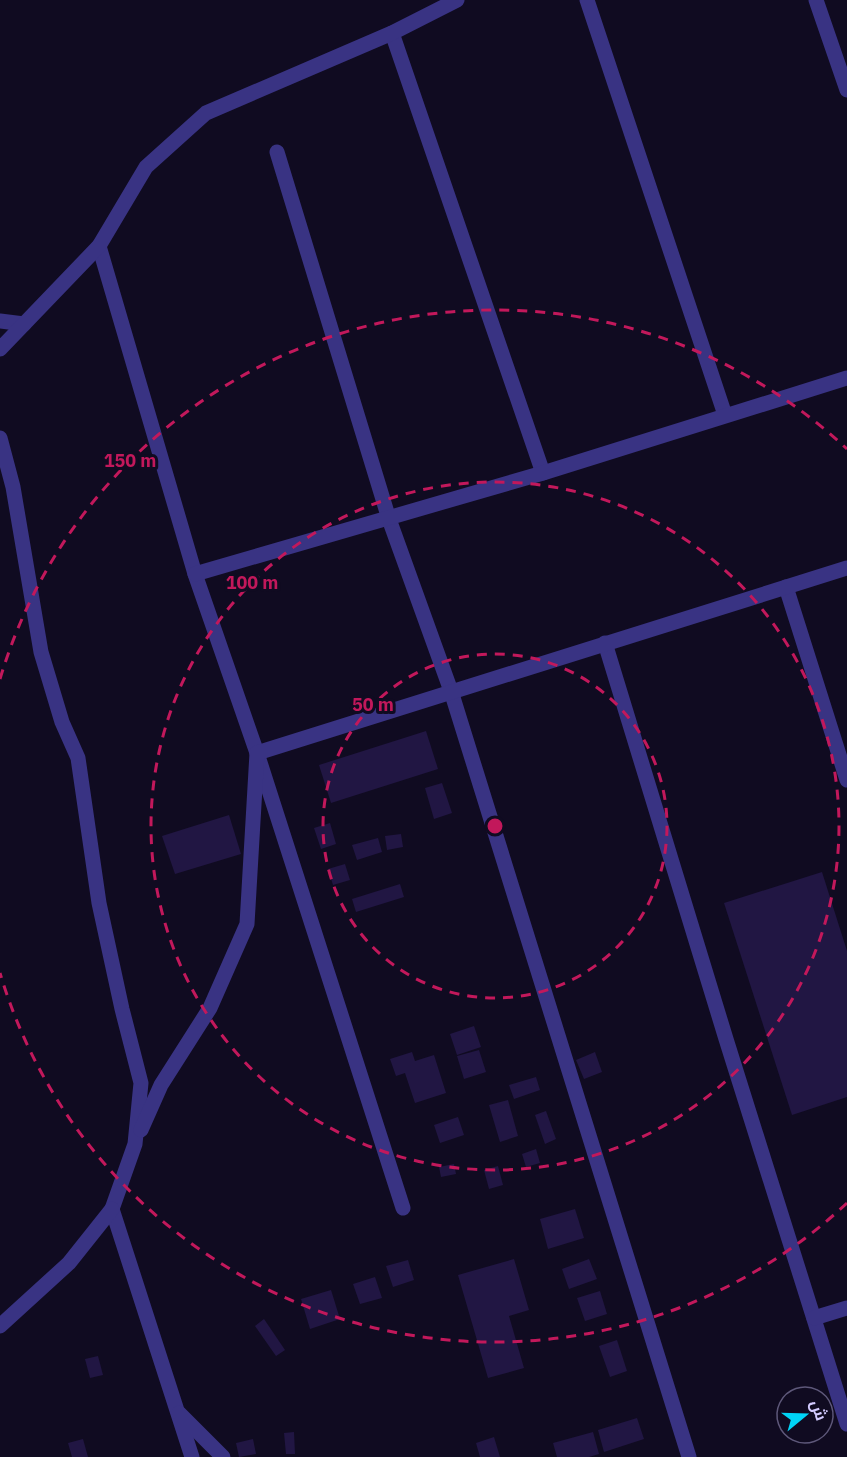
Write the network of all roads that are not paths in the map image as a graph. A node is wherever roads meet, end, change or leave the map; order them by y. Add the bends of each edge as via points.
1 (457, 0) edge
2 (587, 0) edge
3 (816, 0) edge
4 (392, 33) junction
5 (847, 90) edge
6 (277, 152) dead end
7 (99, 246) junction
8 (0, 321) edge
9 (24, 324) junction
10 (0, 349) edge
11 (847, 378) edge
12 (725, 415) junction
13 (0, 438) edge
14 (543, 473) junction
15 (389, 519) junction
16 (847, 568) edge
17 (195, 574) junction
18 (786, 587) junction
19 (605, 643) junction
20 (451, 691) junction
21 (257, 753) junction
22 (847, 780) edge
23 (135, 1144) junction
24 (403, 1208) dead end
25 (112, 1209) junction
26 (847, 1308) edge
27 (814, 1318) junction
28 (0, 1326) edge
29 (177, 1411) junction
30 (847, 1424) edge
31 (192, 1457) edge
32 (223, 1457) edge
33 (689, 1457) edge

1 - 4 street
2 - 12 street
3 - 5 street
4 - 7 street via 206,113 146,166
4 - 14 street
6 - 15 street
7 - 9 street
7 - 17 street
8 - 9 street
9 - 10 street
11 - 12 street
12 - 14 street
13 - 23 street via 13,487 41,652 62,722 78,758 99,903 141,1083
14 - 15 street
15 - 17 street
15 - 20 street
16 - 18 street
17 - 21 street
18 - 19 street
18 - 22 street
19 - 20 street
19 - 27 street
20 - 21 street
20 - 33 street
21 - 23 street via 247,924 210,1008 161,1085
21 - 24 street
23 - 25 street
25 - 28 street via 69,1263
25 - 29 street
26 - 27 street
27 - 30 street
29 - 31 street
29 - 32 street

